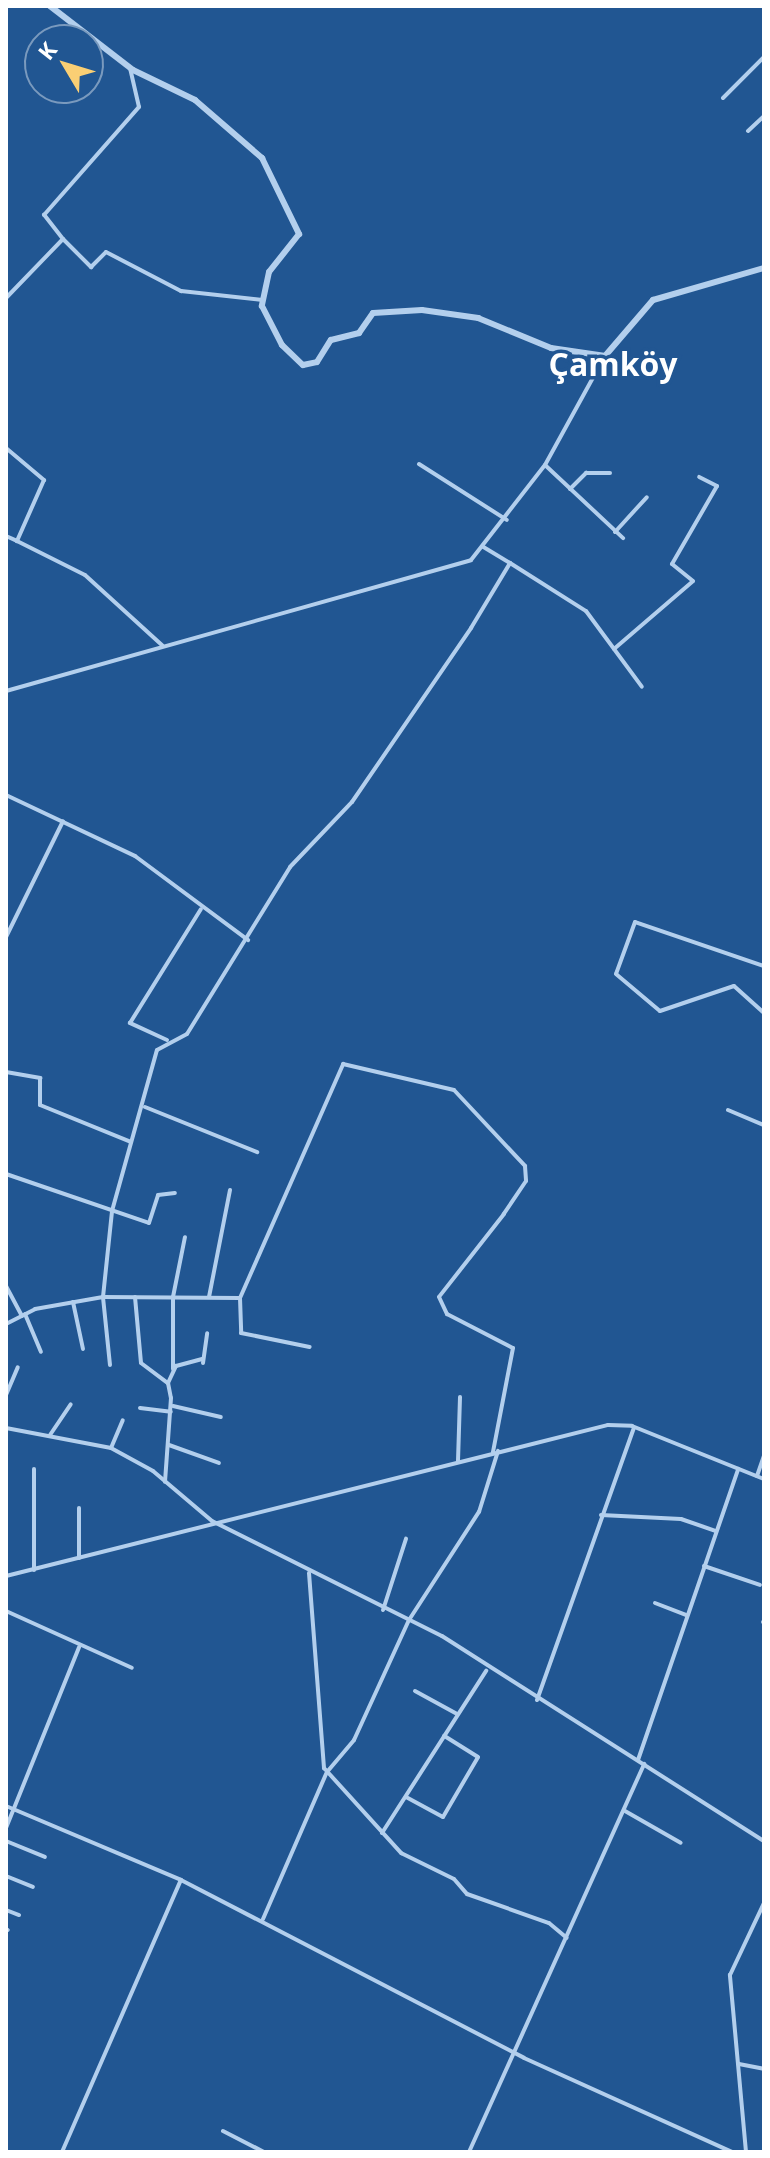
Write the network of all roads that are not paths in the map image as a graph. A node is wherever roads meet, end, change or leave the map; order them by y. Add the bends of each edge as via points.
1 (50, 6) edge
2 (764, 57) edge
3 (130, 68) junction
4 (723, 98) dead end
5 (764, 116) edge
6 (748, 131) dead end
7 (63, 239) junction
8 (764, 268) edge
9 (6, 298) edge
10 (263, 300) junction
11 (605, 356) junction
12 (6, 448) edge
13 (419, 464) dead end
14 (545, 465) junction
15 (610, 473) dead end
16 (699, 477) dead end
17 (570, 489) junction
18 (647, 497) dead end
19 (507, 520) junction
20 (615, 532) junction
21 (6, 536) edge
22 (623, 538) dead end
23 (17, 541) junction
24 (483, 547) junction
25 (510, 563) junction
26 (163, 646) junction
27 (614, 649) junction
28 (642, 687) dead end
29 (6, 691) edge
30 (6, 767) edge
31 (6, 795) edge
32 (63, 821) junction
33 (201, 909) junction
34 (6, 937) edge
35 (248, 940) junction
36 (764, 966) edge
37 (764, 1013) edge
38 (167, 1040) junction
39 (6, 1072) edge
40 (145, 1107) junction
41 (728, 1110) dead end
42 (764, 1125) edge
43 (131, 1142) junction
44 (257, 1152) dead end
45 (6, 1174) edge
46 (230, 1190) dead end
47 (175, 1193) dead end
48 (112, 1211) junction
49 (185, 1237) dead end
50 (6, 1286) edge
51 (103, 1297) junction
52 (135, 1297) junction
53 (173, 1297) junction
54 (209, 1297) junction
55 (240, 1298) junction
56 (73, 1302) junction
57 (23, 1315) junction
58 (6, 1324) edge
59 (207, 1333) dead end
60 (310, 1347) dead end
61 (83, 1349) dead end
62 (41, 1352) dead end
63 (110, 1365) dead end
64 (18, 1367) dead end
65 (173, 1369) junction
66 (168, 1383) junction
67 (6, 1395) edge
68 (460, 1397) dead end
69 (71, 1404) dead end
70 (140, 1408) dead end
71 (171, 1409) junction
72 (221, 1417) dead end
73 (123, 1420) dead end
74 (635, 1427) junction
75 (6, 1428) edge
76 (50, 1436) junction
77 (169, 1445) junction
78 (111, 1448) junction
79 (496, 1452) junction
80 (764, 1456) edge
81 (458, 1461) junction
82 (219, 1463) dead end
83 (34, 1469) dead end
84 (738, 1469) junction
85 (757, 1476) junction
86 (764, 1479) edge
87 (165, 1482) junction
88 (79, 1508) dead end
89 (601, 1515) junction
90 (218, 1522) junction
91 (716, 1531) junction
92 (406, 1539) dead end
93 (79, 1558) junction
94 (704, 1566) junction
95 (34, 1570) junction
96 (309, 1573) junction
97 (6, 1576) edge
98 (760, 1585) dead end
99 (655, 1603) dead end
100 (383, 1610) junction
101 (6, 1611) edge
102 (686, 1615) junction
103 (409, 1620) junction
104 (79, 1647) junction
105 (132, 1668) dead end
106 (487, 1671) junction
107 (415, 1691) dead end
108 (537, 1700) junction
109 (457, 1714) junction
110 (444, 1736) junction
111 (638, 1760) junction
112 (644, 1764) junction
113 (327, 1772) junction
114 (406, 1797) junction
115 (6, 1806) edge
116 (14, 1809) junction
117 (625, 1811) junction
118 (6, 1828) edge
119 (382, 1833) junction
120 (6, 1841) edge
121 (764, 1841) edge
122 (681, 1843) dead end
123 (45, 1857) dead end
124 (6, 1876) edge
125 (181, 1880) junction
126 (33, 1887) dead end
127 (764, 1903) edge
128 (6, 1910) edge
129 (19, 1915) dead end
130 (263, 1919) junction
131 (567, 1938) junction
132 (515, 2049) junction
133 (739, 2064) junction
134 (764, 2069) edge
135 (223, 2131) dead end
136 (62, 2152) edge
137 (264, 2152) edge
138 (469, 2152) edge
139 (732, 2152) edge
140 (746, 2152) edge

1 - 3 street
2 - 4 street
3 - 7 street via 139,107 44,215
3 - 10 street via 178,88 249,143 289,202 299,234 269,272
5 - 6 street
7 - 9 street
7 - 10 street via 91,267 106,252 181,291
8 - 11 street via 728,272 653,300
10 - 11 street via 282,345 303,365 317,362 331,340 359,333 373,313 422,310 478,318 551,348
11 - 14 street
12 - 23 street via 44,480
13 - 19 street
14 - 17 street
14 - 19 street
15 - 17 street via 585,473
16 - 27 street via 717,486 672,564 693,581
17 - 20 street
18 - 20 street
19 - 24 street
20 - 22 street
21 - 23 street
23 - 26 street via 85,575
24 - 25 street
24 - 26 street via 459,566
25 - 27 street via 586,611
25 - 35 street via 352,802 290,867
26 - 29 street
27 - 28 street
29 - 30 street
31 - 32 street
32 - 33 street via 135,856
32 - 34 street
33 - 35 street
33 - 38 street via 130,1023
35 - 38 street via 187,1034
36 - 37 street via 635,922 616,974 660,1011 734,986
38 - 40 street via 152,1063
39 - 43 street via 39,1077 40,1105
40 - 43 street
40 - 44 street
41 - 42 street
43 - 48 street
45 - 48 street
46 - 54 street
47 - 48 street via 158,1195 149,1223
48 - 51 street
49 - 53 street
50 - 57 street
51 - 52 street
51 - 56 street
51 - 63 street
52 - 53 street
52 - 66 street via 141,1363
53 - 54 street
53 - 65 street
54 - 55 street
55 - 60 street via 241,1333
55 - 79 street via 343,1064 454,1090 525,1166 511,1203 439,1297 447,1314 513,1348
56 - 57 street
56 - 61 street
57 - 58 street
57 - 62 street
59 - 65 street via 203,1361
64 - 67 street
65 - 66 street
66 - 71 street
68 - 81 street
69 - 76 street
70 - 71 street
71 - 72 street
71 - 77 street
73 - 78 street
74 - 79 street via 608,1425
74 - 84 street
74 - 89 street
75 - 76 street
76 - 78 street
77 - 82 street
77 - 87 street
78 - 87 street
79 - 81 street
79 - 103 street via 479,1512
80 - 85 street
81 - 90 street
83 - 95 street
84 - 85 street
84 - 91 street
85 - 86 street
87 - 90 street
88 - 93 street
89 - 91 street via 681,1519
89 - 108 street
90 - 93 street
90 - 96 street
91 - 94 street
92 - 100 street
93 - 95 street
94 - 98 street
94 - 102 street
95 - 97 street
96 - 100 street
96 - 113 street
99 - 102 street
100 - 103 street
101 - 104 street
102 - 111 street
103 - 106 street
103 - 113 street via 381,1692
104 - 105 street
104 - 116 street
106 - 108 street
106 - 109 street
107 - 109 street
108 - 111 street
109 - 110 street
110 - 114 street
110 - 114 street via 478,1757 443,1817
111 - 112 street
112 - 117 street
112 - 121 street
113 - 119 street
113 - 130 street
114 - 119 street
115 - 116 street
116 - 118 street
116 - 125 street
117 - 122 street
117 - 131 street
119 - 131 street via 467,1894 549,1923
120 - 123 street
124 - 126 street
125 - 130 street
125 - 136 street
127 - 133 street via 730,1975
128 - 129 street
130 - 132 street
131 - 132 street
132 - 138 street
132 - 139 street
133 - 134 street
133 - 140 street
135 - 137 street

